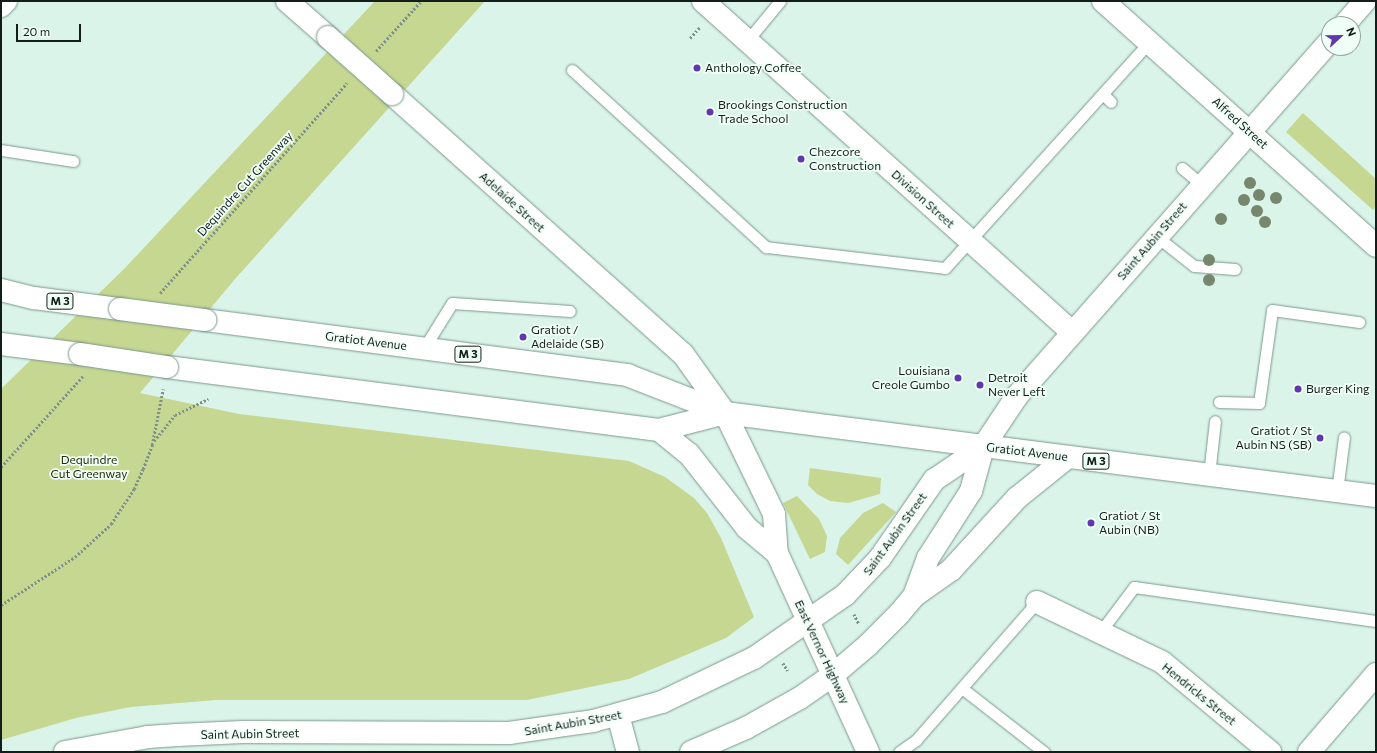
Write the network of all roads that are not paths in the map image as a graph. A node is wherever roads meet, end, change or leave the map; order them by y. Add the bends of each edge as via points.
1 (6, 1) edge
2 (287, 1) edge
3 (702, 1) edge
4 (780, 1) edge
5 (1103, 1) edge
6 (1365, 1) edge
7 (1, 6) edge
8 (1352, 16) edge
9 (747, 41) junction
10 (1149, 42) junction
11 (1321, 51) edge
12 (572, 70) dead end
13 (1103, 94) junction
14 (1111, 102) dead end
15 (1249, 131) junction
16 (1, 150) edge
17 (73, 161) dead end
18 (1182, 168) dead end
19 (1202, 184) junction
20 (1156, 236) junction
21 (971, 242) junction
22 (1376, 246) edge
23 (1235, 269) dead end
24 (1, 290) edge
25 (570, 311) dead end
26 (1359, 322) dead end
27 (1072, 332) junction
28 (1, 344) edge
29 (424, 348) junction
30 (1219, 402) dead end
31 (725, 413) junction
32 (1215, 421) dead end
33 (659, 430) junction
34 (1344, 437) dead end
35 (984, 447) junction
36 (1068, 457) junction
37 (1209, 475) junction
38 (1337, 491) junction
39 (1376, 496) edge
40 (777, 552) junction
41 (914, 596) junction
42 (1037, 602) joint
43 (1376, 620) edge
44 (808, 623) junction
45 (1101, 631) junction
46 (1376, 674) edge
47 (833, 676) junction
48 (963, 689) junction
49 (618, 715) junction
50 (65, 752) edge
51 (628, 752) edge
52 (691, 752) edge
53 (868, 752) edge
54 (899, 752) edge
55 (1044, 752) edge
56 (1270, 752) edge
57 (1309, 752) edge

1 - 7 main road
2 - 31 main road, Adelaide Street, bridge via 683,354
3 - 9 main road, Division Street
4 - 9 lane
5 - 10 main road, Alfred Street
6 - 8 main road
9 - 21 main road, Division Street
10 - 13 lane
10 - 15 main road, Alfred Street
11 - 15 main road, Saint Aubin Street
12 - 21 lane via 766,247 946,268
13 - 14 lane
13 - 21 lane
15 - 19 main road, Saint Aubin Street
15 - 22 main road, Alfred Street
16 - 17 lane
18 - 19 lane
19 - 20 main road, Saint Aubin Street
20 - 23 lane via 1194,266
20 - 27 main road, Saint Aubin Street
21 - 27 main road, Division Street
24 - 29 main road, Gratiot Avenue / M 3, bridge via 34,298
25 - 29 lane via 452,303
26 - 30 lane via 1272,310 1259,403
27 - 35 main road, Saint Aubin Street via 1017,396
28 - 33 main road, Gratiot Avenue / M 3, bridge via 83,364 167,367
29 - 31 main road, Gratiot Avenue / M 3 via 627,375
31 - 33 main road, Gratiot Avenue / M 3
31 - 35 main road, Gratiot Avenue / M 3
31 - 40 main road, East Vernor Highway via 774,514
32 - 37 lane
33 - 40 main road, East Vernor Highway via 689,454 747,528
34 - 38 lane
35 - 36 main road, Gratiot Avenue / M 3
35 - 41 main road, Saint Aubin Street via 971,491 928,558
35 - 44 main road, Saint Aubin Street via 934,480 868,574
36 - 37 main road, Gratiot Avenue / M 3
36 - 41 main road via 1016,498 951,570
37 - 38 main road, Gratiot Avenue / M 3
38 - 39 main road, Gratiot Avenue / M 3
40 - 44 main road, East Vernor Highway
41 - 47 main road, Saint Aubin Street via 868,645
42 - 45 main road, Hendricks Street
42 - 48 lane
43 - 45 lane via 1134,587
44 - 47 main road, East Vernor Highway
44 - 49 main road, Saint Aubin Street via 754,658 708,682 662,702
45 - 56 main road, Hendricks Street via 1162,662
46 - 57 main road
47 - 52 main road, Saint Aubin Street via 769,716
47 - 53 main road, East Vernor Highway
48 - 54 lane via 916,740
48 - 55 lane
49 - 50 main road, Saint Aubin Street via 551,729 509,733 243,732 148,737
49 - 51 main road

